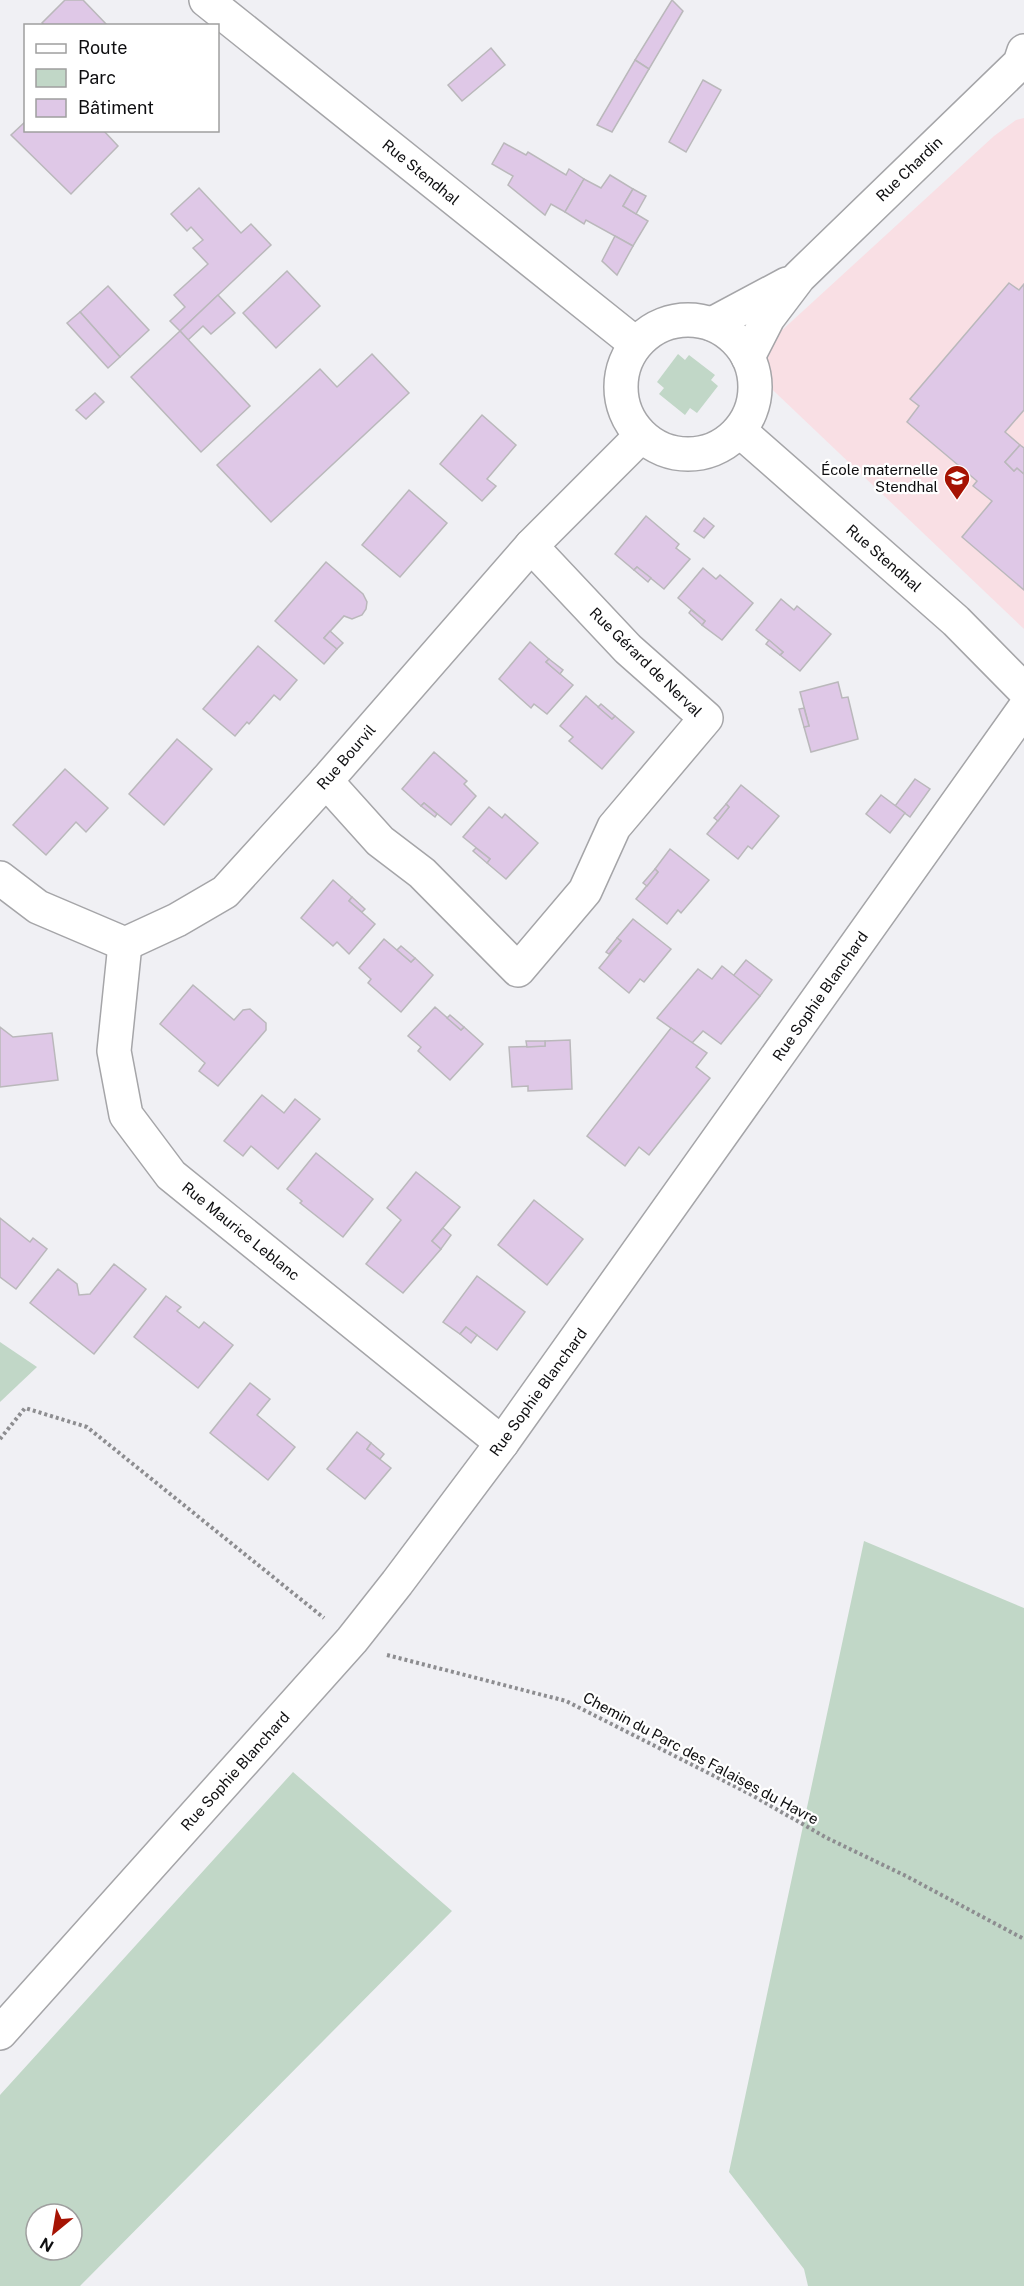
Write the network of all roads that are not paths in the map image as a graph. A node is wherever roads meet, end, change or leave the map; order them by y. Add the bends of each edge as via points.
1 (206, 0) edge
2 (1022, 57) edge
3 (799, 277) junction
4 (712, 324) junction
5 (636, 344) junction
6 (748, 357) junction
7 (740, 431) junction
8 (641, 436) junction
9 (531, 546) junction
10 (1024, 690) edge
11 (1024, 709) edge
12 (326, 781) junction
13 (0, 878) edge
14 (125, 945) junction
15 (502, 1443) junction
16 (0, 2033) edge

1 - 5 street, Rue Stendhal
2 - 3 street, Rue Chardin
3 - 4 street, Rue Chardin
3 - 6 street, Rue Chardin via 768,318
4 - 5 street via 692,320 670,322 651,330
4 - 6 street via 739,343
5 - 8 street via 625,362 620,381 621,401
6 - 7 street via 755,395
7 - 8 street via 723,445 703,453 681,454 660,448
7 - 10 street, Rue Stendhal via 956,621
8 - 9 street, Rue Bourvil
9 - 12 street, Rue Bourvil
9 - 12 street, Rue Gérard de Nerval via 628,648 706,718 614,827 585,891 518,970 422,873 380,841
11 - 15 street, Rue Sophie Blanchard
12 - 14 street, Rue Bourvil via 225,892
13 - 14 street via 38,907
14 - 15 street, Rue Maurice Leblanc via 114,1051 126,1115 171,1175
15 - 16 street, Rue Sophie Blanchard via 352,1640

